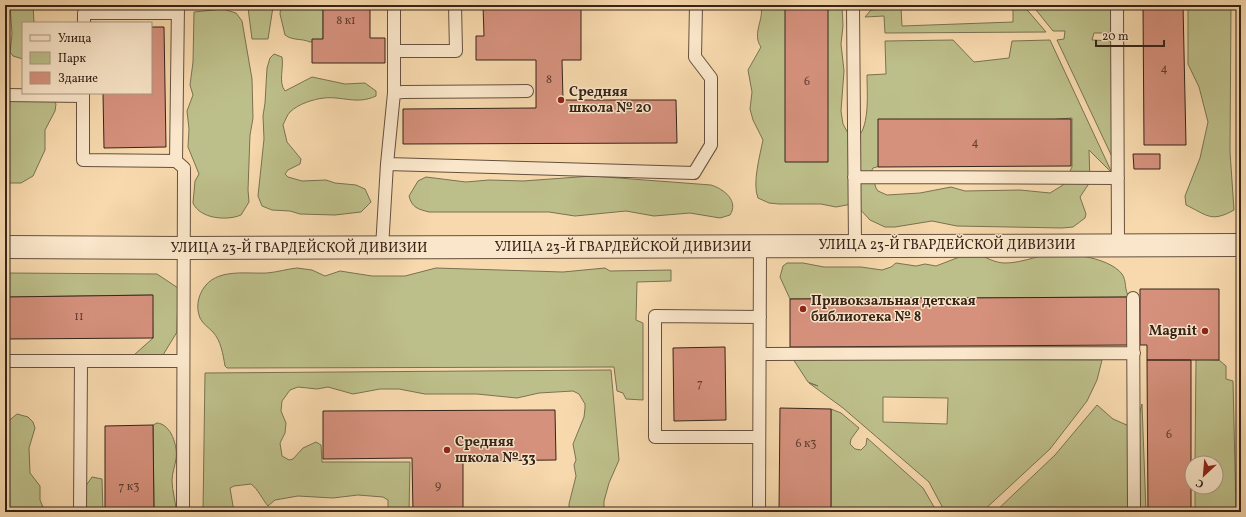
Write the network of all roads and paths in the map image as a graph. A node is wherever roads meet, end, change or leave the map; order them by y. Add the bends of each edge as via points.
1 (394, 5) edge
2 (456, 5) edge
3 (696, 5) edge
4 (853, 5) edge
5 (1117, 5) edge
6 (178, 9) edge
7 (84, 22) edge
8 (396, 51) junction
9 (527, 91) dead end
10 (83, 94) edge
11 (394, 94) junction
12 (5, 95) edge
13 (176, 161) junction
14 (387, 164) junction
15 (854, 177) junction
16 (1118, 178) junction
17 (1118, 245) junction
18 (5, 246) edge
19 (760, 246) junction
20 (855, 246) junction
21 (1241, 246) edge
22 (183, 248) junction
23 (382, 248) junction
24 (1133, 298) dead end
25 (760, 317) junction
26 (1134, 353) junction
27 (760, 354) junction
28 (5, 361) edge
29 (81, 361) junction
30 (184, 361) junction
31 (760, 437) junction
32 (80, 512) edge
33 (184, 512) edge
34 (760, 512) edge
35 (1134, 512) edge

1 - 8 lane
2 - 8 lane via 456,51
3 - 14 lane via 695,57 711,78 711,145 694,173
4 - 15 lane
5 - 16 lane
6 - 7 lane via 84,13
6 - 13 lane
8 - 11 lane
9 - 11 lane
10 - 12 lane
10 - 13 lane via 83,160
11 - 14 lane
13 - 22 lane via 184,168
14 - 23 lane
15 - 16 lane
15 - 20 lane
16 - 17 lane
17 - 20 street, УЛИЦА 23-Й ГВАРДЕЙСКОЙ ДИВИЗИИ
17 - 21 street, УЛИЦА 23-Й ГВАРДЕЙСКОЙ ДИВИЗИИ
18 - 22 street, УЛИЦА 23-Й ГВАРДЕЙСКОЙ ДИВИЗИИ
19 - 20 street, УЛИЦА 23-Й ГВАРДЕЙСКОЙ ДИВИЗИИ
19 - 23 street, УЛИЦА 23-Й ГВАРДЕЙСКОЙ ДИВИЗИИ
19 - 25 lane
22 - 23 street, УЛИЦА 23-Й ГВАРДЕЙСКОЙ ДИВИЗИИ
22 - 30 lane
24 - 26 lane
25 - 27 lane
25 - 31 lane via 655,316 655,437
26 - 27 lane
26 - 35 lane
27 - 31 lane
28 - 29 lane
29 - 30 lane
29 - 32 lane
30 - 33 lane
31 - 34 lane

